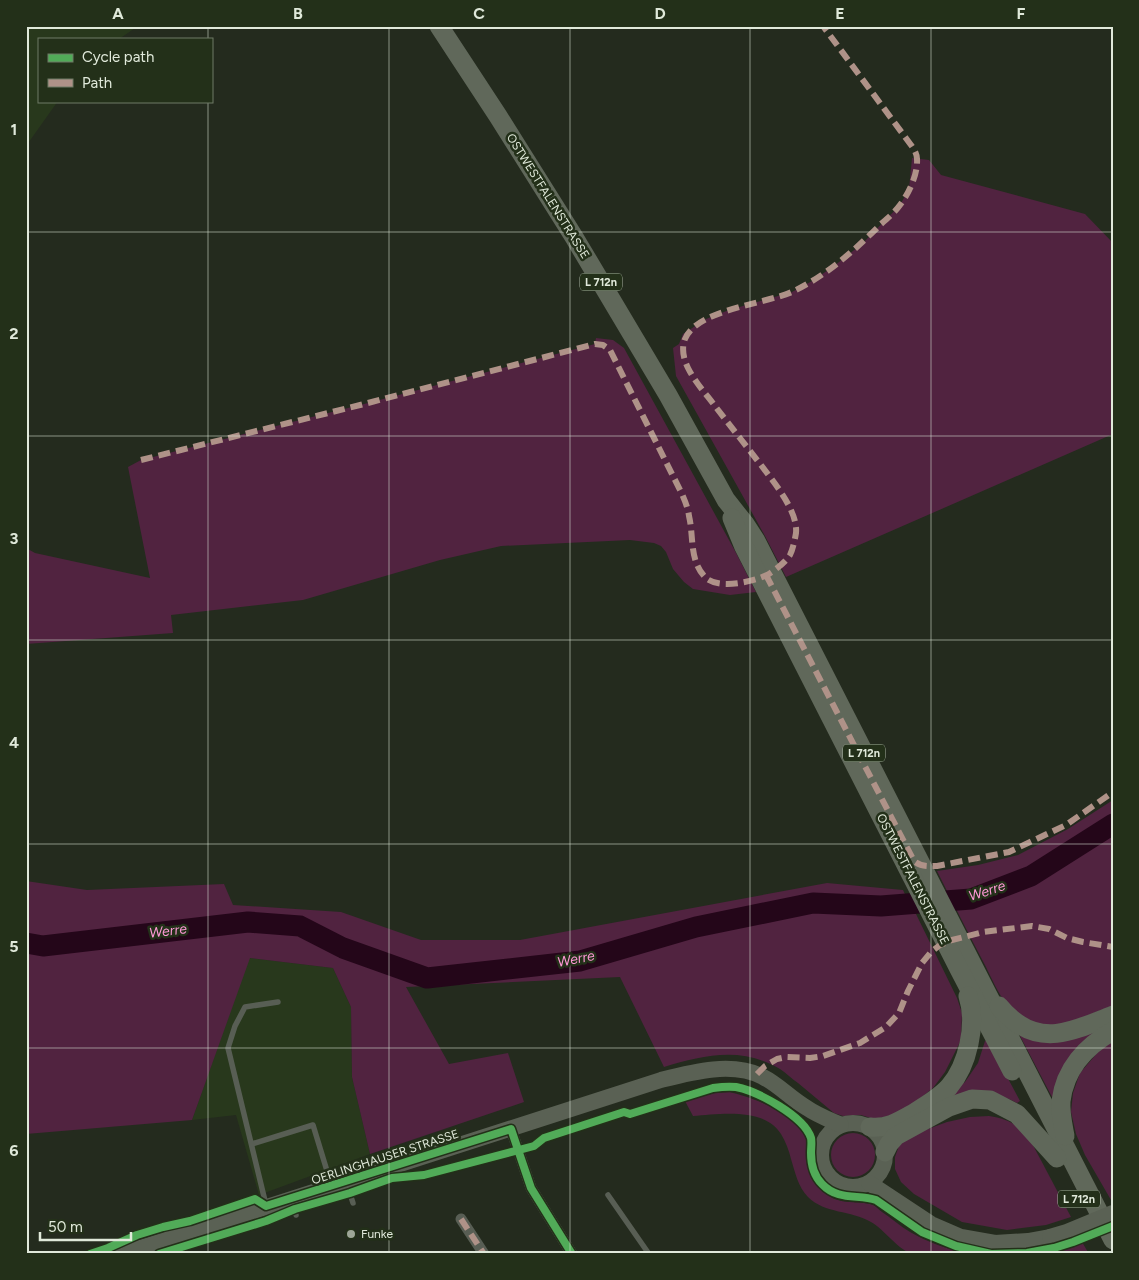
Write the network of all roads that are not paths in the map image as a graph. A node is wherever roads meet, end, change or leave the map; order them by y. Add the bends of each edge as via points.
1 (439, 26) edge
2 (966, 968) junction
3 (278, 1002) dead end
4 (1113, 1015) edge
5 (1113, 1030) edge
6 (806, 1108) junction
7 (841, 1125) junction
8 (870, 1127) junction
9 (511, 1128) junction
10 (825, 1140) junction
11 (252, 1144) junction
12 (1062, 1155) junction
13 (884, 1160) junction
14 (339, 1183) junction
15 (869, 1183) junction
16 (608, 1195) dead end
17 (292, 1198) junction
18 (901, 1203) junction
19 (353, 1204) dead end
20 (266, 1206) junction
21 (1113, 1213) edge
22 (296, 1215) dead end
23 (461, 1219) dead end
24 (1113, 1240) edge
25 (120, 1254) edge
26 (484, 1254) edge
27 (572, 1254) edge
28 (649, 1254) edge
29 (1108, 1254) edge

1 - 2 main road, OSTWESTFALENSTRASSE / L 712n via 579,245 726,500 745,524 750,544
2 - 4 main road, L 712n via 1012,1020 1031,1030 1049,1034 1066,1032
2 - 8 main road, L 712n via 971,1016 968,1052 950,1086 893,1124
2 - 12 main road, OSTWESTFALENSTRASSE / L 712n
3 - 11 lane via 245,1007 228,1048
5 - 12 main road, L 712n via 1085,1050 1065,1084 1061,1103
6 - 7 main road, OERLINGHAUSER STRASSE
6 - 9 main road, OERLINGHAUSER STRASSE via 757,1074 718,1069 661,1080
6 - 10 main road, OERLINGHAUSER STRASSE
7 - 8 main road via 851,1123
7 - 10 main road
8 - 13 main road via 883,1142
9 - 14 main road, OERLINGHAUSER STRASSE
9 - 27 street via 532,1188
10 - 15 main road via 822,1149 824,1167 835,1181 852,1187
11 - 14 lane via 313,1125
11 - 20 lane
12 - 13 main road, L 712n via 1018,1114 990,1100 972,1099 949,1106 896,1136 889,1144
12 - 24 main road, OSTWESTFALENSTRASSE / L 712n
12 - 29 main road, OSTWESTFALENSTRASSE / L 712n
13 - 15 main road via 877,1177
13 - 18 main road
14 - 17 main road, OERLINGHAUSER STRASSE
14 - 19 lane
15 - 18 main road
16 - 28 lane
17 - 20 main road, OERLINGHAUSER STRASSE
17 - 22 lane
18 - 21 main road, bridge via 931,1224 961,1237 995,1244 1050,1237
20 - 25 main road, OERLINGHAUSER STRASSE
23 - 26 street

